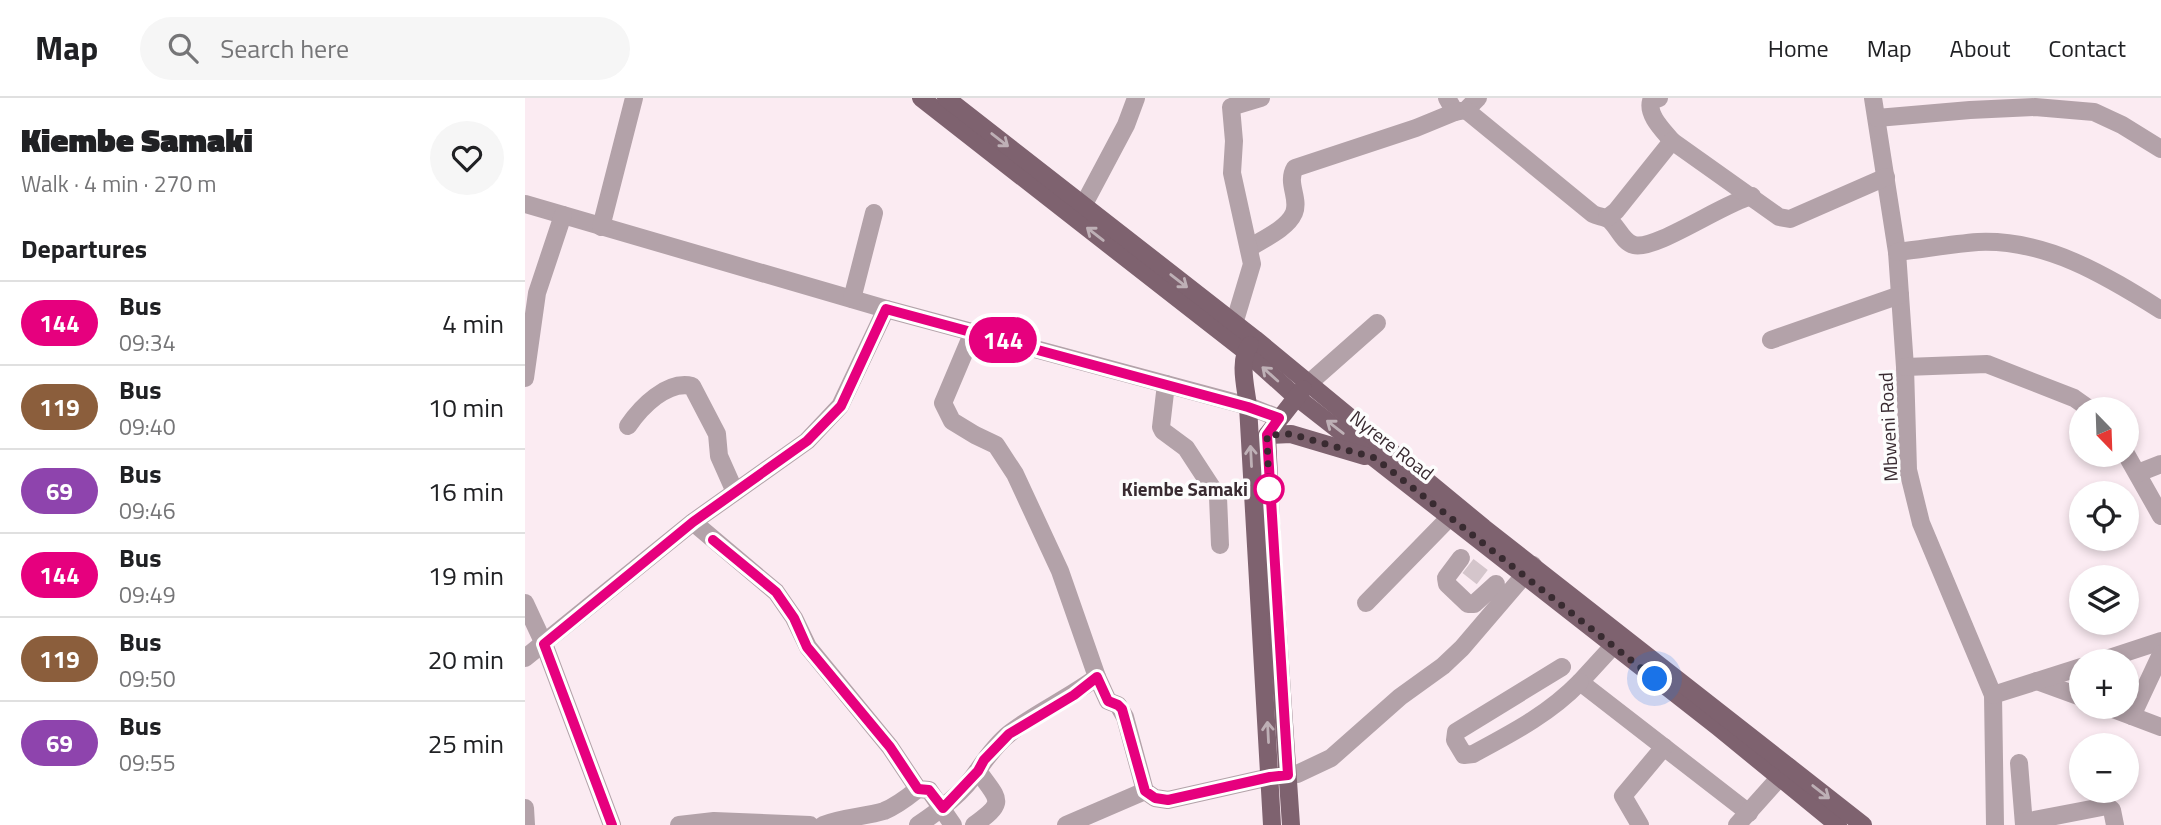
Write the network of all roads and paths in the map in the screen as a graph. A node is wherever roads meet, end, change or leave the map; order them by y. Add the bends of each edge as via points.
1 (634, 98) edge
2 (921, 98) edge
3 (946, 98) edge
4 (1136, 98) edge
5 (1261, 98) edge
6 (1659, 98) edge
7 (1873, 98) edge
8 (1229, 102) edge
9 (1462, 105) edge
10 (2096, 105) edge
11 (1877, 118) junction
12 (1672, 141) junction
13 (2161, 149) edge
14 (1887, 177) junction
15 (1752, 196) junction
16 (525, 204) edge
17 (1083, 206) junction
18 (874, 213) dead end
19 (563, 215) junction
20 (1607, 218) junction
21 (600, 227) junction
22 (1249, 248) junction
23 (1897, 252) junction
24 (1900, 295) junction
25 (852, 299) junction
26 (886, 309) junction
27 (2161, 310) edge
28 (1377, 323) dead end
29 (1234, 324) junction
30 (973, 332) junction
31 (1771, 340) dead end
32 (1250, 345) junction
33 (1905, 367) junction
34 (525, 375) edge
35 (1167, 384) junction
36 (1301, 390) junction
37 (2071, 397) edge
38 (1248, 407) junction
39 (1279, 418) junction
40 (628, 426) dead end
41 (1267, 435) junction
42 (1375, 458) junction
43 (2161, 464) edge
44 (2134, 467) edge
45 (2138, 473) junction
46 (735, 492) junction
47 (2161, 516) edge
48 (1450, 517) junction
49 (693, 522) junction
50 (1480, 533) junction
51 (1220, 545) dead end
52 (1263, 546) junction
53 (1526, 574) junction
54 (525, 603) edge
55 (1366, 603) dead end
56 (2161, 641) edge
57 (544, 644) junction
58 (1613, 646) junction
59 (2137, 649) edge
60 (2161, 654) edge
61 (525, 658) edge
62 (1562, 667) dead end
63 (2069, 671) edge
64 (1263, 675) junction
65 (1281, 676) junction
66 (1097, 677) junction
67 (2037, 681) junction
68 (1580, 682) junction
69 (2069, 693) edge
70 (1993, 695) junction
71 (2139, 701) edge
72 (1500, 704) junction
73 (2139, 719) edge
74 (2161, 727) edge
75 (1515, 731) junction
76 (1664, 747) junction
77 (2019, 763) dead end
78 (978, 771) junction
79 (1784, 772) junction
80 (1279, 776) junction
81 (918, 789) junction
82 (1145, 791) junction
83 (525, 808) edge
84 (943, 808) junction
85 (1743, 819) edge
86 (1291, 820) edge
87 (1272, 821) edge
88 (2024, 824) edge
89 (526, 825) edge
90 (612, 825) edge
91 (679, 825) edge
92 (810, 825) edge
93 (823, 825) edge
94 (918, 825) edge
95 (953, 825) edge
96 (974, 825) edge
97 (1066, 825) edge
98 (1640, 825) edge
99 (1838, 825) edge
100 (1863, 825) edge
101 (1995, 825) edge
102 (2115, 825) edge

1 - 21 street
32 -> 2 main road, Nyrere Road
3 -> 17 main road, Nyrere Road
4 - 17 street
5 - 8 street
6 - 12 street via 1651,101 1650,108
7 - 11 street, Mbweni Road
8 - 22 street via 1232,173
9 - 20 street via 1593,214
9 - 22 street via 1416,128 1295,169 1291,178 1293,214
10 - 11 street
10 - 13 street
11 - 14 street, Mbweni Road
12 - 15 street
12 - 20 street
14 - 15 street via 1790,219 1779,217
14 - 23 street, Mbweni Road
15 - 20 street via 1726,204 1689,228 1643,246 1630,244
16 - 19 street
17 -> 29 main road, Nyrere Road
18 - 25 street
19 - 21 street
19 - 34 street via 537,293
21 - 25 street
22 - 29 street via 1252,264
23 - 24 street, Mbweni Road
23 - 27 street via 1979,242 2027,245 2085,265
24 - 31 street
24 - 33 street, Mbweni Road
25 - 26 street
26 - 30 street
26 - 46 street via 841,406 807,441
28 - 36 street
29 - 32 main road, Nyrere Road
30 - 35 street
30 - 66 street via 943,403 946,412 952,421 996,445 1015,474 1060,571
32 - 36 main road, Nyrere Road
32 - 38 main road via 1244,362
33 - 37 street via 1987,365
33 - 70 street, Mbweni Road via 1908,470 1921,523
35 - 38 street
35 - 51 street via 1161,427 1186,448 1218,497
36 - 39 main road
42 -> 36 main road, Nyrere Road
36 - 50 main road, Nyrere Road
38 - 39 street
52 -> 38 main road
39 - 41 main road
40 - 46 street via 654,398 674,387 692,386 717,434 719,456
41 - 42 main road via 1291,434
41 - 52 main road
42 - 48 main road, Nyrere Road
43 - 45 street
44 - 45 street
45 - 47 street
46 - 49 street
48 - 50 main road, Nyrere Road
48 - 55 street
49 - 57 street
49 - 81 street via 776,592 807,647 890,747
50 - 53 main road, Nyrere Road
50 - 53 street via 1465,562 1446,578 1468,604 1474,604 1493,584
52 - 64 main road
52 - 65 main road
53 - 58 main road, Nyrere Road
53 - 79 main road, Nyrere Road
53 - 80 street via 1443,666 1337,753 1310,769
54 - 57 street
56 - 59 street
57 - 61 street
57 - 90 street
58 - 68 street
58 - 79 main road, Nyrere Road
60 - 71 street
62 - 72 street
63 - 67 street
64 - 65 main road
80 -> 64 main road
65 - 80 main road
66 - 78 street via 1009,734
66 - 82 street via 1108,701 1118,705 1125,717
67 - 69 street
67 - 70 street
68 - 75 street via 1548,711
68 - 76 street
70 - 101 street, Mbweni Road
72 - 75 street
72 - 75 street via 1456,732 1455,740 1464,755 1473,754
73 - 74 street
76 - 85 street
76 - 98 street via 1623,796
77 - 88 street
78 - 84 street
78 - 96 street via 997,805
79 - 85 street
79 - 99 main road, Nyrere Road
79 -> 100 main road, Nyrere Road
80 - 82 street via 1168,800
80 - 86 main road
80 - 87 main road
81 - 84 street via 929,790
81 - 93 street via 884,811
82 - 97 street
83 - 89 street
84 - 94 street
84 - 95 street
86 - 87 main road
88 - 102 street via 2106,806 2112,810
91 - 92 street via 748,821

